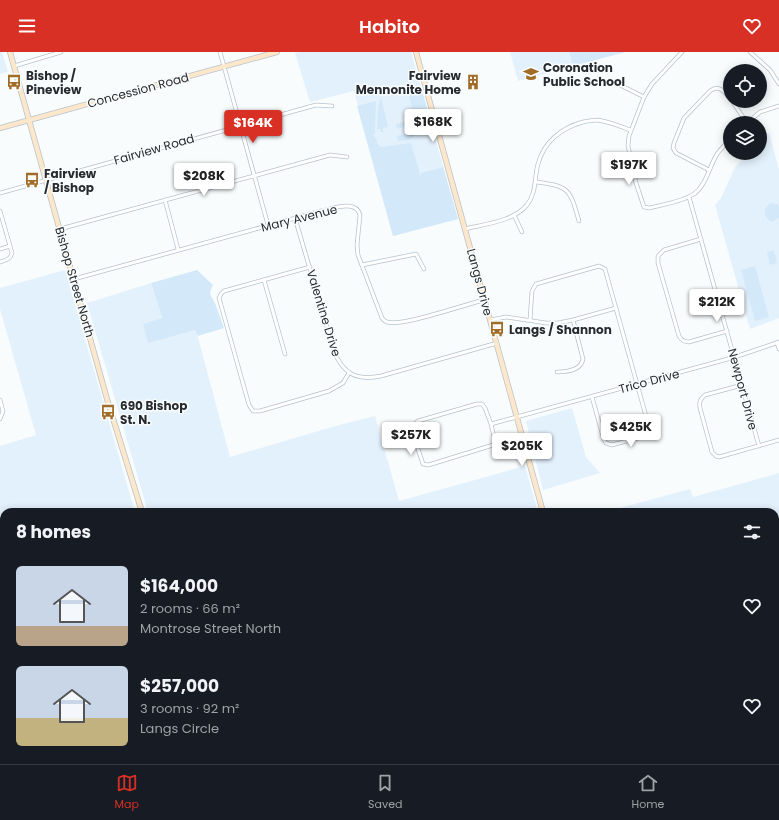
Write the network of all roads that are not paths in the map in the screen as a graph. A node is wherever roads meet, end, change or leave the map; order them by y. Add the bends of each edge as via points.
1 (10, 52) edge
2 (61, 52) edge
3 (220, 52) edge
4 (277, 52) edge
5 (416, 52) edge
6 (682, 52) edge
7 (750, 52) edge
8 (14, 66) junction
9 (225, 67) junction
10 (616, 83) dead end
11 (779, 84) edge
12 (723, 90) edge
13 (644, 96) junction
14 (332, 106) dead end
15 (779, 106) edge
16 (755, 116) edge
17 (30, 121) junction
18 (240, 125) junction
19 (0, 128) edge
20 (630, 130) junction
21 (723, 147) edge
22 (347, 157) dead end
23 (709, 170) junction
24 (254, 176) junction
25 (46, 179) junction
26 (536, 182) junction
27 (0, 193) edge
28 (689, 197) junction
29 (165, 200) junction
30 (0, 211) edge
31 (514, 215) junction
32 (295, 218) junction
33 (579, 221) dead end
34 (268, 225) junction
35 (60, 229) junction
36 (465, 229) junction
37 (522, 232) dead end
38 (701, 239) junction
39 (10, 246) junction
40 (0, 249) edge
41 (178, 249) junction
42 (0, 262) edge
43 (362, 265) junction
44 (310, 267) junction
45 (424, 269) dead end
46 (74, 279) junction
47 (264, 280) junction
48 (484, 300) junction
49 (616, 308) junction
50 (490, 320) junction
51 (530, 320) junction
52 (573, 320) junction
53 (727, 331) junction
54 (778, 342) edge
55 (497, 343) junction
56 (779, 349) edge
57 (285, 354) dead end
58 (735, 357) junction
59 (557, 372) dead end
60 (349, 373) junction
61 (637, 384) junction
62 (742, 384) junction
63 (592, 397) junction
64 (0, 400) edge
65 (517, 417) junction
66 (0, 419) edge
67 (491, 424) junction
68 (779, 440) edge
69 (759, 446) junction
70 (141, 508) edge
71 (542, 508) edge

1 - 8 main road, Bishop Street North
2 - 8 street
3 - 9 street
4 - 9 main road, Concession Road
5 - 36 main road, Langs Drive
6 - 13 street
7 - 11 street via 770,70
8 - 17 main road, Bishop Street North
9 - 17 main road, Concession Road
9 - 18 street
10 - 13 street
12 - 23 street via 714,88 684,118 674,143 676,153
13 - 20 street
14 - 18 street, Fairview Road via 316,105
15 - 16 street
17 - 19 main road, Concession Road
17 - 25 main road, Bishop Street North
18 - 24 street
18 - 25 street, Fairview Road
20 - 26 street via 597,120 566,128 546,146 538,162
20 - 28 street via 628,146 644,207 650,208
21 - 23 street
22 - 24 street via 330,155
23 - 28 street via 700,189
24 - 29 street
24 - 34 street
25 - 27 street, Fairview Road
25 - 35 main road, Bishop Street North
26 - 31 street via 530,200
26 - 33 street via 555,184 564,188 570,195
28 - 38 street, Newport Drive
29 - 35 street
29 - 41 street
30 - 39 street
31 - 36 street
31 - 37 street
32 - 34 street, Mary Avenue
32 - 43 street, Mary Avenue via 350,205 355,207 360,215 357,245
32 - 44 street, Valentine Drive
34 - 41 street, Mary Avenue
35 - 46 main road, Bishop Street North
36 - 48 main road, Langs Drive
38 - 53 street, Newport Drive
38 - 53 street via 664,250 658,256 658,263 681,339 688,342
39 - 40 street
39 - 42 street via 11,257
41 - 46 street, Mary Avenue
43 - 45 street via 416,254
43 - 48 street, Mary Avenue via 385,321 409,320
44 - 47 street
44 - 60 street, Valentine Drive via 334,351 339,363
46 - 70 main road, Bishop Street North
47 - 57 street
47 - 60 street via 224,291 219,298 250,408 260,412 329,391 343,383
48 - 50 main road, Langs Drive
49 - 51 street via 606,271 599,266 536,284 532,291
49 - 52 street
49 - 61 street
50 - 51 street via 506,317
50 - 55 main road, Langs Drive
51 - 52 street via 552,323
52 - 59 street via 582,364 564,372
53 - 58 street, Newport Drive
54 - 56 street
54 - 58 street, Trico Drive
55 - 60 street via 381,376 364,378
55 - 65 main road, Langs Drive
58 - 61 street, Trico Drive
58 - 62 street, Newport Drive
61 - 63 street, Trico Drive
61 - 63 street via 649,428 647,434 638,438 612,445 606,443
62 - 69 street, Newport Drive
62 - 69 street via 702,398 700,408 710,446 712,452 719,457
63 - 65 street, Trico Drive
64 - 66 street via 3,414
65 - 67 street, Trico Drive
65 - 71 main road, Langs Drive
67 - 67 street via 485,408 482,404 477,404 418,421 412,426 412,431 421,460 423,464 428,465 493,445
68 - 69 street, Newport Drive

